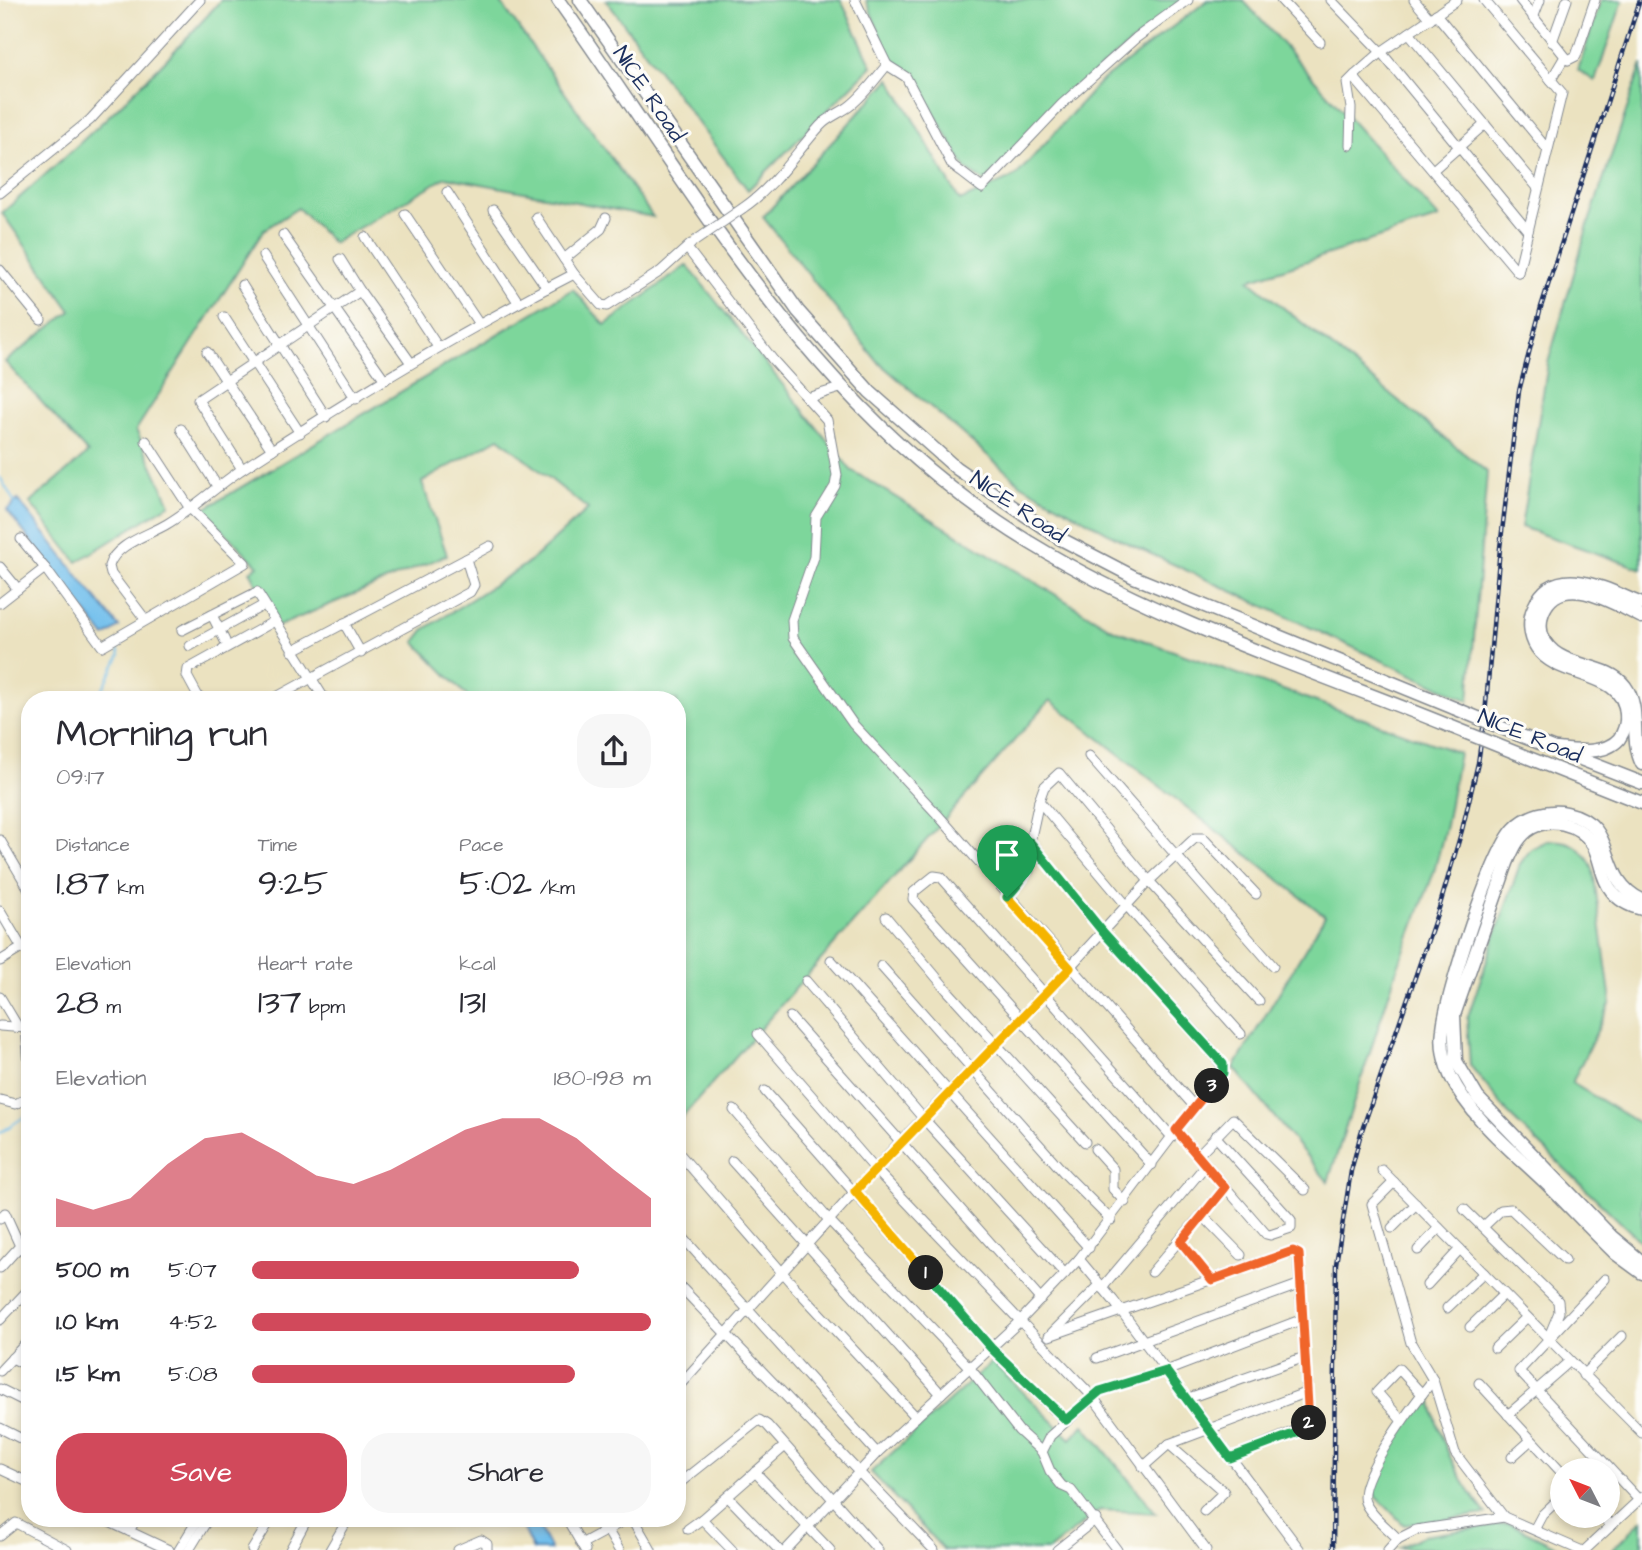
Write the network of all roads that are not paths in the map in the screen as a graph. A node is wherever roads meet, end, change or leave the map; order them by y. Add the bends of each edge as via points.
1 (200, 0) edge
2 (558, 0) edge
3 (580, 0) edge
4 (855, 0) edge
5 (1188, 0) edge
6 (1281, 0) edge
7 (1332, 0) edge
8 (1414, 0) edge
9 (1457, 0) edge
10 (1484, 0) edge
11 (1520, 0) edge
12 (1540, 0) edge
13 (1567, 0) edge
14 (1595, 0) edge
15 (1433, 17) junction
16 (1533, 18) junction
17 (1409, 33) junction
18 (1320, 42) dead end
19 (1552, 42) junction
20 (1381, 52) junction
21 (1564, 58) junction
22 (887, 65) junction
23 (1355, 75) junction
24 (1551, 80) junction
25 (1485, 124) junction
26 (1350, 145) dead end
27 (1459, 147) junction
28 (1548, 150) junction
29 (1433, 170) junction
30 (1538, 188) junction
31 (447, 192) dead end
32 (0, 193) edge
33 (493, 210) dead end
34 (405, 214) dead end
35 (536, 217) dead end
36 (606, 218) dead end
37 (1528, 231) junction
38 (283, 235) dead end
39 (365, 237) dead end
40 (687, 248) junction
41 (263, 256) dead end
42 (340, 259) dead end
43 (564, 259) junction
44 (0, 270) edge
45 (574, 274) junction
46 (243, 285) dead end
47 (547, 288) junction
48 (360, 291) junction
49 (518, 302) junction
50 (334, 308) junction
51 (224, 317) dead end
52 (41, 320) dead end
53 (479, 324) junction
54 (309, 325) junction
55 (280, 344) junction
56 (438, 347) junction
57 (207, 352) dead end
58 (254, 362) junction
59 (411, 363) junction
60 (385, 380) junction
61 (226, 381) junction
62 (840, 388) junction
63 (807, 398) junction
64 (356, 399) junction
65 (326, 417) junction
66 (181, 429) dead end
67 (300, 433) junction
68 (146, 440) dead end
69 (272, 450) junction
70 (242, 469) junction
71 (217, 486) junction
72 (189, 507) junction
73 (21, 539) dead end
74 (489, 546) dead end
75 (466, 559) junction
76 (0, 567) edge
77 (45, 568) junction
78 (18, 589) junction
79 (0, 603) edge
80 (1642, 604) edge
81 (264, 605) junction
82 (212, 615) junction
83 (1642, 617) edge
84 (145, 619) junction
85 (273, 622) junction
86 (344, 623) junction
87 (181, 630) dead end
88 (219, 630) junction
89 (225, 641) dead end
90 (190, 646) dead end
91 (292, 651) junction
92 (360, 653) junction
93 (311, 680) junction
94 (195, 691) edge
95 (289, 691) edge
96 (319, 691) edge
97 (1557, 749) junction
98 (1089, 756) dead end
99 (1642, 764) edge
100 (1642, 783) edge
101 (1039, 800) junction
102 (1642, 803) edge
103 (0, 840) edge
104 (1030, 842) junction
105 (1175, 856) junction
106 (21, 876) edge
107 (1149, 881) junction
108 (1256, 894) dead end
109 (1007, 897) junction
110 (1642, 900) edge
111 (1127, 906) junction
112 (1642, 909) edge
113 (0, 911) edge
114 (886, 917) dead end
115 (1103, 932) junction
116 (21, 938) edge
117 (21, 948) edge
118 (831, 960) dead end
119 (0, 961) edge
120 (881, 966) dead end
121 (1273, 966) dead end
122 (1070, 968) junction
123 (806, 981) dead end
124 (1044, 995) junction
125 (0, 997) edge
126 (1259, 1001) dead end
127 (790, 1017) dead end
128 (1019, 1020) junction
129 (0, 1026) edge
130 (18, 1027) junction
131 (21, 1027) edge
132 (758, 1034) dead end
133 (1241, 1034) dead end
134 (995, 1044) junction
135 (970, 1069) junction
136 (765, 1091) dead end
137 (947, 1093) junction
138 (0, 1100) edge
139 (21, 1101) edge
140 (1194, 1106) junction
141 (734, 1110) dead end
142 (923, 1118) junction
143 (1174, 1134) junction
144 (1215, 1136) junction
145 (1084, 1142) dead end
146 (899, 1143) junction
147 (1095, 1149) dead end
148 (1198, 1156) junction
149 (686, 1160) edge
150 (732, 1161) dead end
151 (1206, 1165) junction
152 (1152, 1166) junction
153 (876, 1169) junction
154 (1382, 1170) dead end
155 (1394, 1182) junction
156 (1225, 1188) junction
157 (1304, 1190) dead end
158 (855, 1191) junction
159 (1125, 1202) junction
160 (1416, 1204) junction
161 (1464, 1209) dead end
162 (1203, 1216) junction
163 (0, 1219) edge
164 (830, 1220) junction
165 (1111, 1220) junction
166 (1483, 1227) junction
167 (1392, 1228) dead end
168 (1440, 1228) junction
169 (686, 1241) edge
170 (1181, 1242) junction
171 (806, 1245) junction
172 (20, 1246) joint
173 (1088, 1248) junction
174 (1460, 1249) junction
175 (1418, 1250) dead end
176 (1241, 1255) dead end
177 (1079, 1259) junction
178 (1565, 1260) dead end
179 (1642, 1262) edge
180 (0, 1268) edge
181 (782, 1272) junction
182 (1153, 1272) dead end
183 (1484, 1273) junction
184 (1642, 1273) edge
185 (1065, 1274) junction
186 (1605, 1279) dead end
187 (1212, 1280) junction
188 (1301, 1284) junction
189 (1427, 1285) dead end
190 (1101, 1287) junction
191 (686, 1293) edge
192 (1504, 1294) junction
193 (21, 1298) edge
194 (1041, 1300) junction
195 (1447, 1308) dead end
196 (749, 1310) junction
197 (1122, 1312) junction
198 (1526, 1318) junction
199 (1303, 1319) junction
200 (0, 1320) edge
201 (1020, 1321) junction
202 (1471, 1327) dead end
203 (726, 1336) junction
204 (1622, 1336) dead end
205 (1045, 1339) junction
206 (1548, 1339) junction
207 (1143, 1341) junction
208 (991, 1348) junction
209 (1495, 1348) dead end
210 (21, 1349) edge
211 (1305, 1357) junction
212 (1097, 1358) dead end
213 (12, 1359) junction
214 (1570, 1361) junction
215 (21, 1363) edge
216 (970, 1367) junction
217 (0, 1371) edge
218 (1166, 1371) junction
219 (1583, 1375) junction
220 (686, 1378) edge
221 (1433, 1380) junction
222 (1479, 1383) dead end
223 (0, 1389) edge
224 (1538, 1391) junction
225 (1306, 1393) junction
226 (941, 1394) junction
227 (1422, 1394) junction
228 (1092, 1396) junction
229 (1186, 1399) junction
230 (21, 1400) edge
231 (1508, 1415) junction
232 (916, 1417) junction
233 (1066, 1420) junction
234 (1402, 1421) junction
235 (0, 1429) edge
236 (1208, 1429) junction
237 (1642, 1433) edge
238 (21, 1439) edge
239 (1531, 1440) junction
240 (1169, 1444) junction
241 (785, 1446) junction
242 (1042, 1452) junction
243 (877, 1453) junction
244 (1512, 1457) dead end
245 (1230, 1458) junction
246 (1550, 1460) edge
247 (1143, 1467) junction
248 (0, 1469) edge
249 (860, 1471) junction
250 (755, 1472) junction
251 (686, 1478) edge
252 (21, 1479) edge
253 (729, 1497) junction
254 (1641, 1498) edge
255 (832, 1501) junction
256 (1550, 1507) edge
257 (1204, 1511) dead end
258 (1504, 1517) junction
259 (1620, 1517) edge
260 (702, 1519) junction
261 (1096, 1519) junction
262 (809, 1525) junction
263 (21, 1527) edge
264 (22, 1527) edge
265 (120, 1527) edge
266 (131, 1527) edge
267 (193, 1527) edge
268 (203, 1527) edge
269 (266, 1527) edge
270 (302, 1527) edge
271 (343, 1527) edge
272 (572, 1527) edge
273 (605, 1527) edge
274 (612, 1527) edge
275 (638, 1527) edge
276 (1535, 1528) junction
277 (1608, 1528) edge
278 (688, 1529) dead end
279 (607, 1530) junction
280 (129, 1531) junction
281 (0, 1536) edge
282 (1398, 1539) junction
283 (583, 1547) edge
284 (790, 1549) edge
285 (67, 1550) edge
286 (169, 1550) edge
287 (179, 1550) edge
288 (190, 1550) edge
289 (252, 1550) edge
290 (290, 1550) edge
291 (330, 1550) edge
292 (458, 1550) edge
293 (487, 1550) edge
294 (619, 1550) edge
295 (651, 1550) edge
296 (732, 1550) edge
297 (779, 1550) edge
298 (831, 1550) edge
299 (878, 1550) edge
300 (934, 1550) edge
301 (1057, 1550) edge
302 (1117, 1550) edge
303 (1206, 1550) edge
304 (1300, 1550) edge
305 (1388, 1550) edge
306 (1582, 1550) edge

1 - 32 street via 90,120
2 - 62 highway, NICE Road via 759,290
3 - 97 highway, NICE Road, bridge via 798,311 870,392 956,468 1059,538 1134,577
4 - 22 street
5 - 22 street via 1136,38 1062,104 982,188 951,165 906,78
6 - 18 street
7 - 20 street
8 - 15 street
9 - 15 street
10 - 24 street
11 - 16 street
12 - 16 street
13 - 19 street
14 - 21 street via 1576,56
15 - 17 street
15 - 28 street
16 - 19 street
17 - 20 street
17 - 25 street
19 - 21 street
20 - 23 street
20 - 27 street
21 - 24 street
22 - 40 street, bridge via 852,104 821,125 763,194
23 - 26 street via 1347,83
23 - 29 street
24 - 28 street via 1562,93
25 - 27 street
25 - 30 street
27 - 29 street
27 - 37 street
28 - 30 street
29 - 37 street via 1518,272
30 - 37 street
31 - 49 street
33 - 47 street
34 - 53 street
35 - 43 street
36 - 43 street via 601,229
38 - 50 street
39 - 56 street
40 - 45 street via 607,306
40 - 63 street
41 - 54 street
42 - 48 street
43 - 45 street
44 - 52 street
45 - 47 street
46 - 55 street
47 - 49 street
48 - 50 street
48 - 59 street
49 - 53 street
50 - 54 street
50 - 60 street
51 - 58 street
53 - 56 street
54 - 55 street
54 - 64 street
55 - 58 street
55 - 65 street
56 - 59 street
57 - 61 street
58 - 61 street
58 - 67 street
59 - 60 street
60 - 64 street
61 - 69 street
61 - 70 street via 198,400
62 - 63 street
62 - 102 highway, NICE Road, bridge via 933,474 1047,553 1160,609
63 - 109 street via 827,420 836,475 835,486 816,517 814,557 792,620 793,638 853,724
64 - 65 street
65 - 67 street
66 - 71 street
67 - 69 street
68 - 72 street
69 - 70 street
70 - 71 street
71 - 72 street
72 - 84 street via 111,558 111,574
72 - 84 street via 245,563
73 - 77 street
74 - 75 street
75 - 86 street
75 - 92 street via 473,590
76 - 78 street
77 - 78 street
77 - 84 street via 102,646
78 - 79 street
80 - 97 highway via 1576,580 1559,582 1538,598 1530,622 1537,648 1549,661 1612,687 1626,709 1624,731 1608,747
81 - 82 street via 257,592
81 - 85 street
81 - 88 street
82 - 87 street
82 - 88 street
83 - 99 highway via 1572,590 1549,603 1541,619 1543,640 1555,653 1615,678 1626,688 1635,708 1634,744
85 - 91 street
85 - 94 street via 188,668
86 - 91 street
86 - 92 street
88 - 89 street
88 - 90 street
91 - 93 street
92 - 93 street
93 - 95 street
93 - 96 street
97 - 100 highway, NICE Road
98 - 105 street
101 - 104 street
101 - 107 street via 1059,773
101 - 111 street
103 - 106 street
104 - 109 street via 1029,870
104 - 115 street
105 - 107 street
105 - 108 street via 1195,838 1203,838
105 - 121 street
107 - 111 street
107 - 126 street
109 - 122 street
110 - 184 highway via 1625,892 1615,879 1606,845 1581,818 1546,813 1528,818 1515,828 1497,857 1452,987 1443,1052 1449,1072 1472,1108 1616,1254
111 - 115 street
111 - 133 street
112 - 179 highway via 1620,901 1608,887 1599,856 1579,829 1562,823 1528,831 1515,844 1507,863 1454,1014 1453,1039 1456,1061 1478,1098 1611,1236
113 - 116 street
114 - 134 street
115 - 122 street
115 - 140 street via 1223,1064 1223,1073
117 - 119 street
118 - 137 street
120 - 135 street
122 - 124 street
122 - 140 street
123 - 142 street
124 - 128 street
124 - 128 street via 941,877 934,876 914,892 913,898
124 - 143 street
125 - 130 street
127 - 146 street
128 - 134 street
128 - 152 street
129 - 130 street
130 - 131 street
132 - 153 street
134 - 135 street
134 - 145 street
135 - 137 street
135 - 165 street
136 - 158 street
137 - 142 street
137 - 173 street
138 - 139 street
140 - 143 street
141 - 164 street
142 - 146 street
142 - 185 street
143 - 148 street
143 - 152 street
144 - 148 street
144 - 156 street via 1292,1220 1291,1228 1268,1235
144 - 157 street via 1231,1119 1236,1120
146 - 153 street
146 - 194 street
147 - 159 street via 1113,1169 1113,1189
148 - 151 street
149 - 181 street
150 - 171 street
151 - 156 street
151 - 190 street
152 - 159 street
153 - 158 street
153 - 201 street
154 - 155 street
155 - 160 street
155 - 221 street via 1372,1204 1411,1343
156 - 162 street
158 - 164 street
158 - 208 street
159 - 165 street
160 - 167 street
160 - 168 street
161 - 166 street
162 - 170 street
162 - 176 street
163 - 172 street via 5,1213
164 - 171 street
164 - 216 street
165 - 173 street
166 - 178 street via 1501,1210 1511,1209
166 - 206 street via 1559,1303
168 - 174 street
168 - 175 street
169 - 196 street
170 - 182 street
170 - 187 street
171 - 181 street
171 - 226 street
172 - 180 street
173 - 177 street
174 - 183 street
174 - 189 street
177 - 185 street
177 - 190 street
181 - 196 street
181 - 232 street
183 - 192 street
183 - 195 street
185 - 194 street
186 - 206 street
187 - 188 street via 1293,1251 1299,1255
187 - 197 street
188 - 199 street
188 - 207 street
190 - 197 street
190 - 205 street
191 - 203 street
192 - 198 street
192 - 202 street
193 - 200 street
194 - 201 street
196 - 203 street
196 - 243 street
197 - 205 street
197 - 207 street
198 - 206 street
198 - 209 street
199 - 211 street
199 - 218 street
201 - 205 street
201 - 208 street
203 - 220 street
203 - 249 street
204 - 219 street
205 - 228 street
206 - 214 street
206 - 224 street via 1519,1369
207 - 212 street
207 - 218 street
208 - 216 street
208 - 233 street
210 - 213 street
211 - 225 street
211 - 229 street
213 - 215 street
213 - 217 street
214 - 219 street
214 - 224 street
216 - 226 street
216 - 242 street via 1018,1431
218 - 228 street
218 - 229 street
219 - 237 street
221 - 227 street
221 - 258 street via 1459,1462
222 - 231 street
223 - 230 street
224 - 231 street
224 - 254 street
225 - 236 street
225 - 245 street via 1308,1427
226 - 232 street
227 - 234 street
227 - 234 street via 1399,1370 1377,1392
228 - 233 street
228 - 247 street
229 - 236 street
231 - 239 street
232 - 243 street
233 - 242 street
234 - 282 street via 1387,1441 1363,1494 1366,1506
235 - 238 street
236 - 240 street
236 - 245 street
239 - 244 street
239 - 246 street
240 - 247 street
240 - 257 street via 1224,1492
241 - 250 street
241 - 251 street via 759,1420
241 - 255 street
242 - 261 street via 1049,1471
243 - 249 street
245 - 304 street
247 - 303 street
248 - 252 street
249 - 255 street
249 - 300 street
250 - 253 street
250 - 262 street
253 - 260 street
253 - 297 street
254 - 259 street
255 - 262 street
255 - 299 street
256 - 276 street
258 - 276 street
258 - 282 street via 1416,1530
260 - 278 street
260 - 296 street
261 - 301 street
261 - 302 street
262 - 284 street
262 - 298 street
263 - 281 street via 16,1524
264 - 285 street
265 - 280 street
266 - 280 street
267 - 287 street
268 - 288 street
269 - 289 street
270 - 290 street
271 - 291 street
272 - 283 street
273 - 279 street
274 - 279 street
275 - 295 street
276 - 306 street
277 - 306 street
279 - 283 street
279 - 294 street
280 - 286 street
282 - 305 street
292 - 293 street via 481,1540

